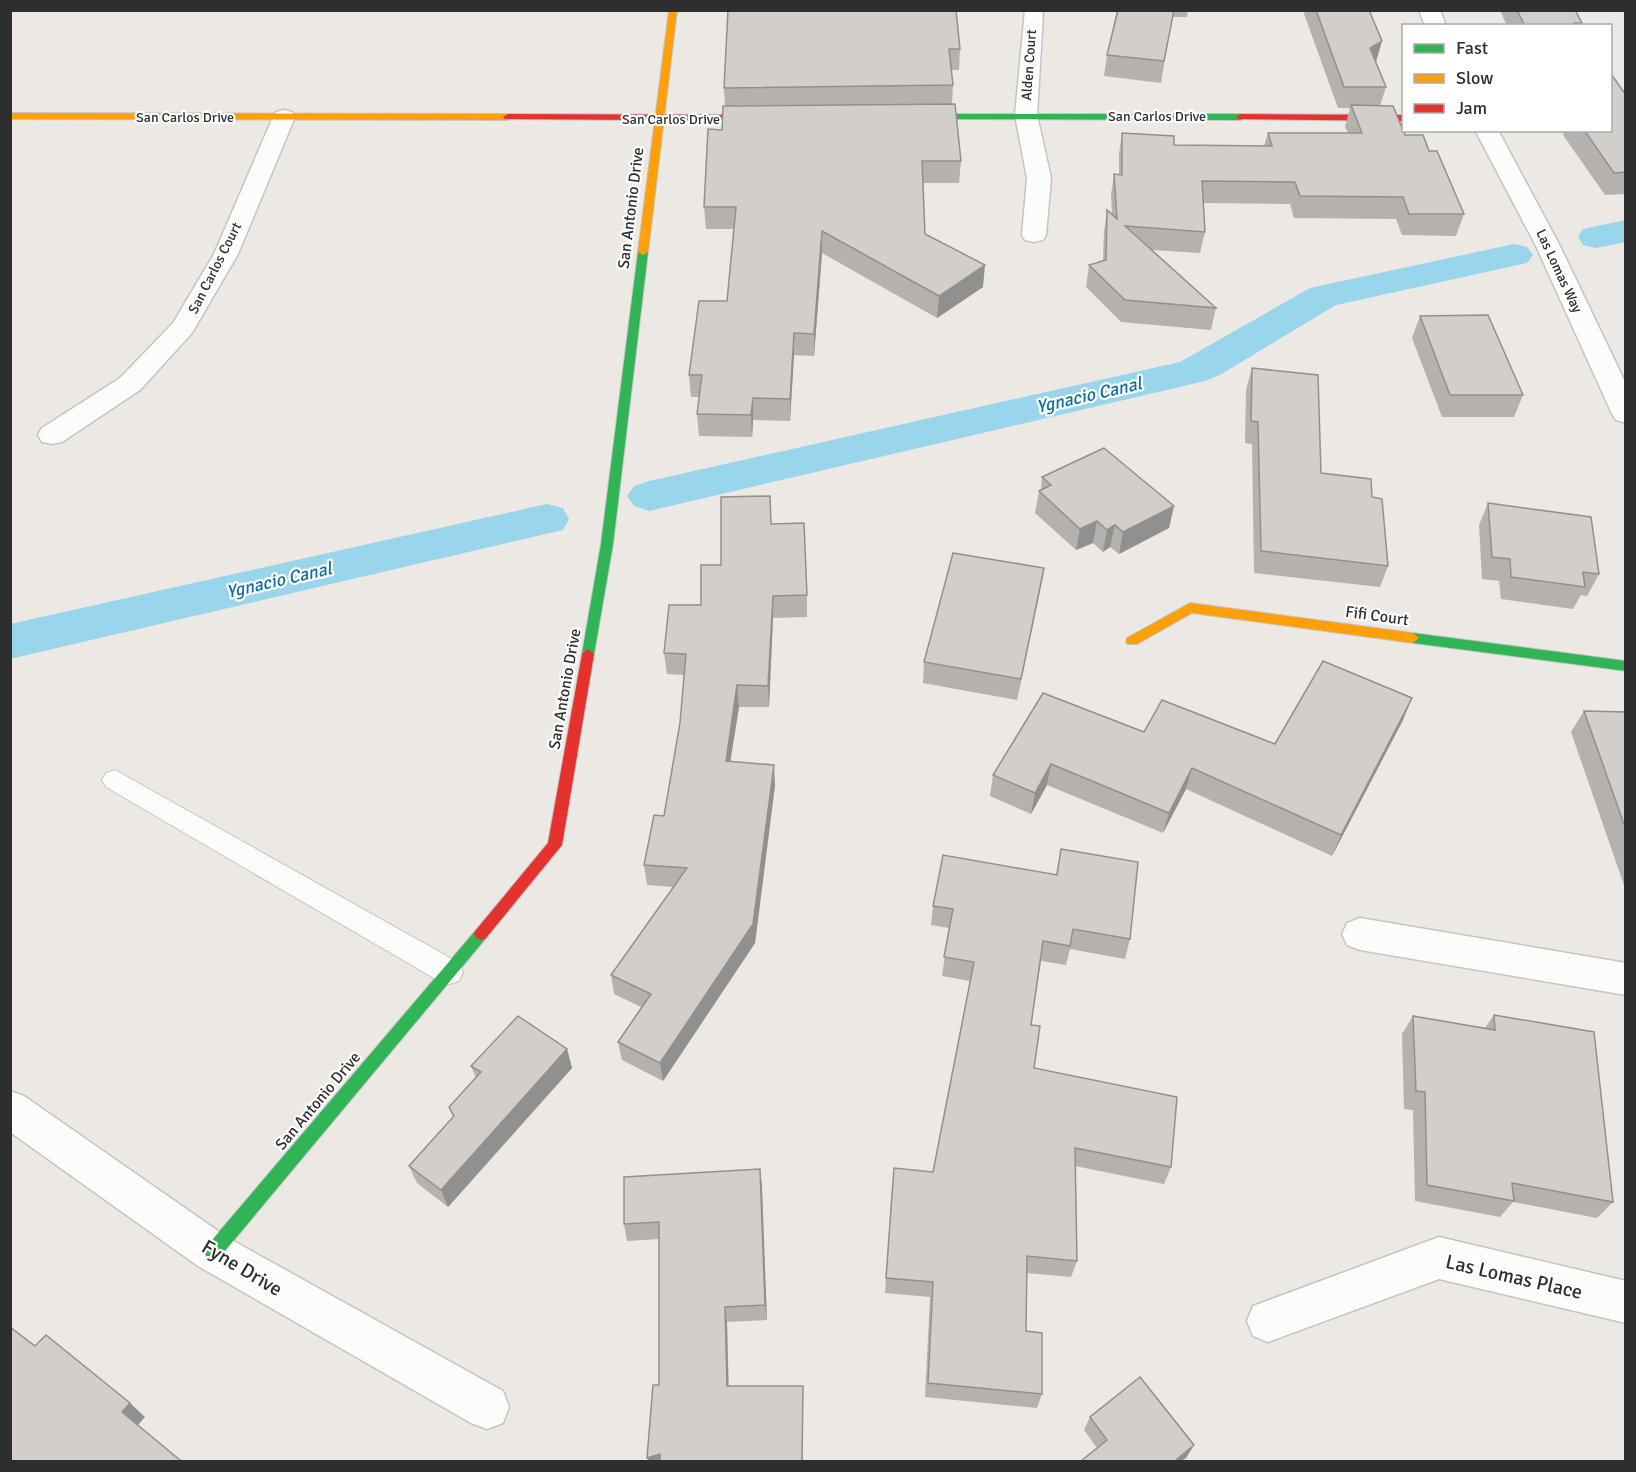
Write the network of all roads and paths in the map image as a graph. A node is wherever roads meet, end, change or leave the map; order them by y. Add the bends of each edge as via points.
1 (673, 10) edge
2 (1429, 10) edge
3 (1033, 14) dead end
4 (1435, 24) edge
5 (1026, 115) junction
6 (10, 116) edge
7 (284, 117) junction
8 (903, 117) edge
9 (787, 118) edge
10 (1402, 118) edge
11 (659, 119) junction
12 (1487, 132) edge
13 (1034, 235) dead end
14 (1622, 400) edge
15 (52, 435) dead end
16 (1132, 641) dead end
17 (1626, 666) edge
18 (115, 780) dead end
19 (1360, 934) dead end
20 (449, 972) junction
21 (1626, 979) edge
22 (10, 1109) edge
23 (213, 1252) junction
24 (1626, 1302) edge
25 (1268, 1321) dead end
26 (487, 1407) dead end

1 - 11 street, San Antonio Drive
2 - 4 street
3 - 5 street, Alden Court
5 - 8 street, San Carlos Drive
5 - 10 street, San Carlos Drive
5 - 13 street, Alden Court via 1039,178
6 - 7 street, San Carlos Drive
7 - 11 street, San Carlos Drive
7 - 15 street, San Carlos Court via 226,254 183,327 130,384
9 - 11 street, San Carlos Drive
11 - 20 street, San Antonio Drive via 607,544 555,845
12 - 14 street, Las Lomas Way via 1548,246
16 - 17 street, Fifi Court via 1190,608
18 - 20 lane
19 - 21 street
20 - 23 street, San Antonio Drive
22 - 23 street, Fyne Drive
23 - 26 street, Fyne Drive
24 - 25 street, Las Lomas Place via 1439,1258

